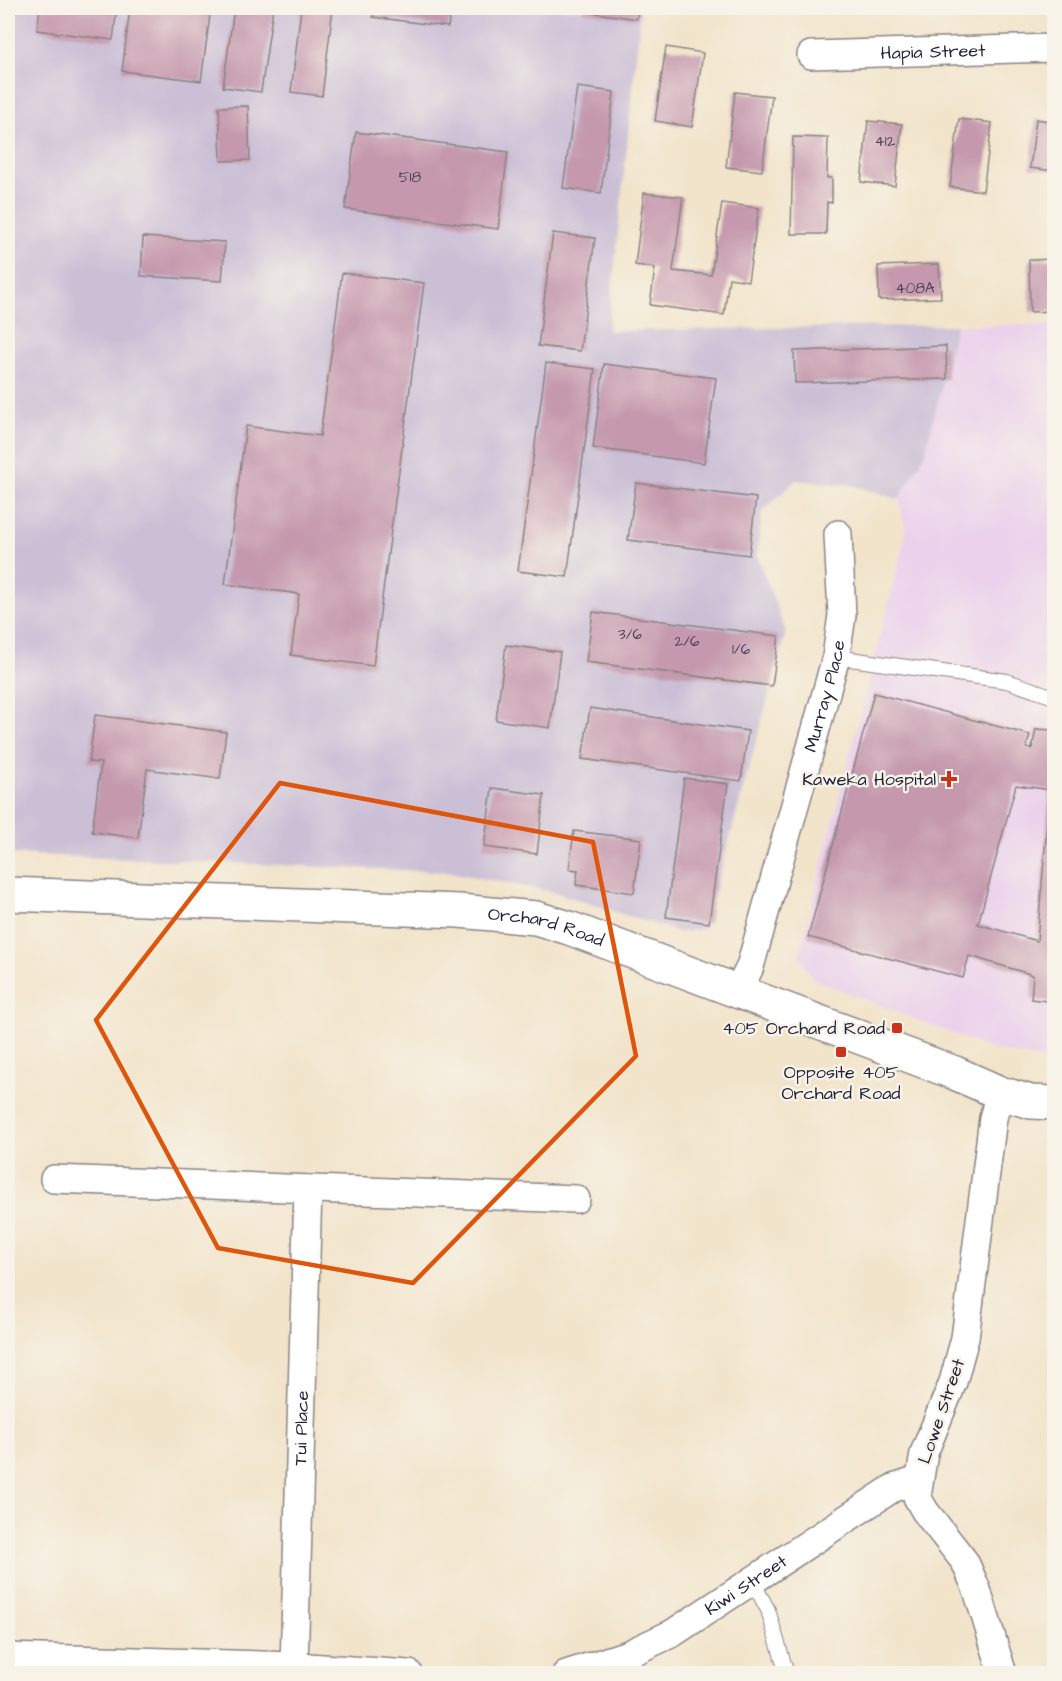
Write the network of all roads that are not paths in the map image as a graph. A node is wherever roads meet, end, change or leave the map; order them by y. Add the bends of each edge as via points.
1 (1054, 48) edge
2 (811, 55) dead end
3 (838, 534) dead end
4 (836, 657) junction
5 (1054, 697) edge
6 (8, 894) edge
7 (738, 991) junction
8 (1000, 1093) junction
9 (1054, 1103) edge
10 (54, 1179) dead end
11 (308, 1189) junction
12 (576, 1199) dead end
13 (918, 1480) junction
14 (753, 1582) junction
15 (8, 1657) edge
16 (294, 1666) junction
17 (410, 1674) edge
18 (566, 1674) edge
19 (787, 1674) edge
20 (1003, 1674) edge

1 - 2 street, Hapia Street
3 - 4 street, Murray Place via 842,615
4 - 5 lane via 1007,681
4 - 7 street, Murray Place via 750,967
6 - 7 main road, Orchard Road via 513,915 569,928
7 - 8 main road, Orchard Road
8 - 9 main road, Orchard Road via 1031,1102
8 - 13 street, Lowe Street via 993,1118 965,1338
10 - 11 street
11 - 12 street
11 - 16 street, Tui Place
13 - 14 street, Kiwi Street via 893,1488
13 - 20 street, Lowe Street via 917,1497 925,1511 965,1562
14 - 18 street, Kiwi Street via 673,1633 627,1654
14 - 19 lane via 768,1610
15 - 16 street
16 - 17 street

